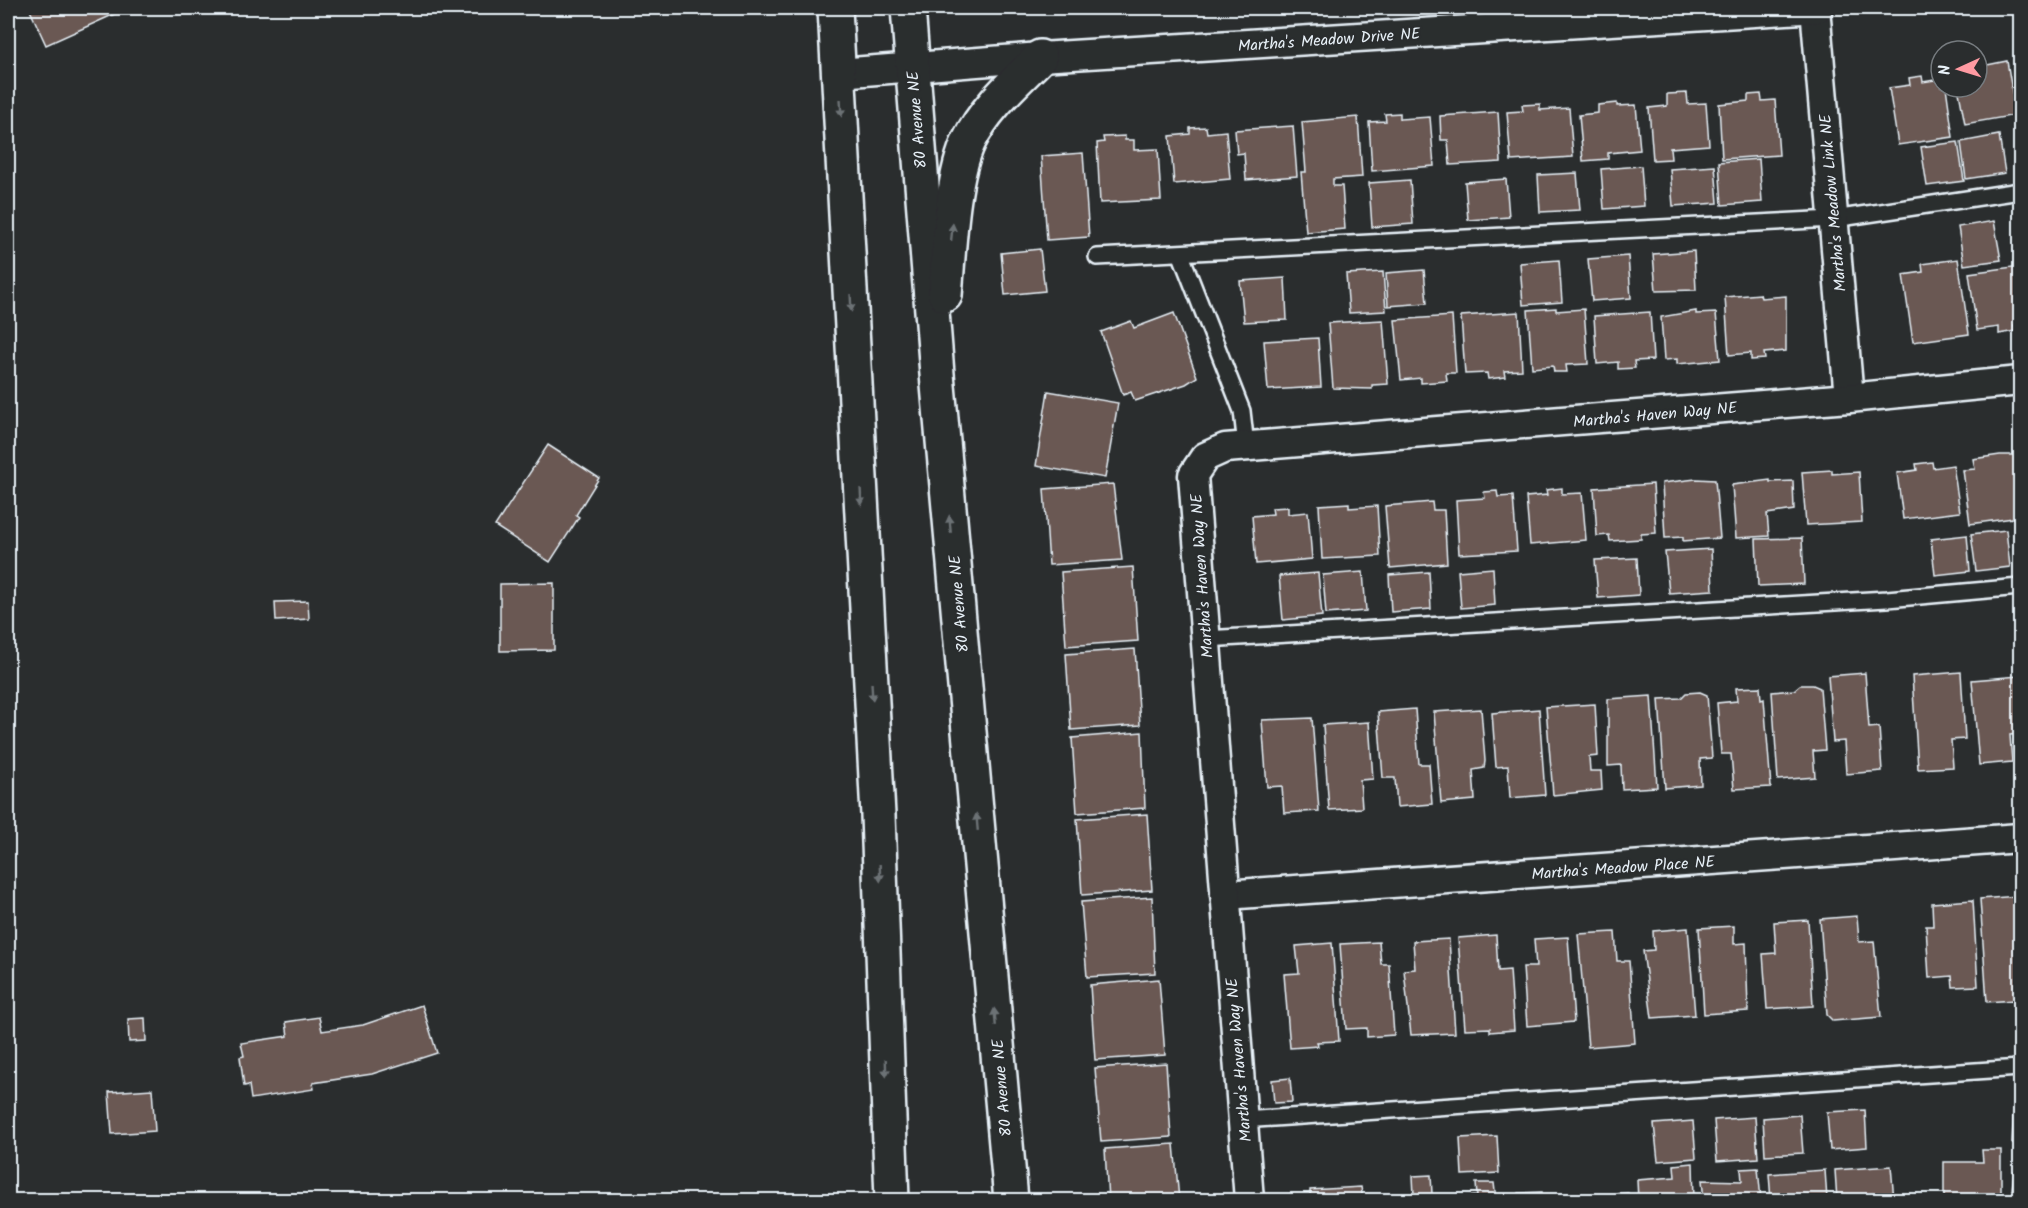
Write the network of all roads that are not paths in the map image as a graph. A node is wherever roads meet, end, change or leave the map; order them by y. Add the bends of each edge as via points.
1 (835, 8) edge
2 (908, 8) edge
3 (1816, 8) edge
4 (1040, 57) junction
5 (912, 68) junction
6 (839, 73) junction
7 (2020, 191) edge
8 (1834, 219) junction
9 (1181, 255) junction
10 (1097, 257) dead end
11 (937, 374) junction
12 (2020, 381) edge
13 (1849, 398) junction
14 (1245, 446) junction
15 (2020, 587) edge
16 (1205, 639) junction
17 (2020, 838) edge
18 (1225, 895) junction
19 (2020, 1068) edge
20 (1243, 1120) junction
21 (892, 1200) edge
22 (1011, 1200) edge
23 (1249, 1200) edge

1 - 6 main road
2 - 5 main road, 80 Avenue NE
3 - 4 street, Martha's Meadow Drive NE
3 - 8 street, Martha's Meadow Link NE
4 - 5 street, Martha's Meadow Drive NE
11 -> 4 main road via 956,191 969,142 998,98
5 - 6 street, Martha's Meadow Drive NE
5 - 11 main road, 80 Avenue NE
6 -> 21 main road via 878,815
7 - 8 lane
8 - 9 lane
8 - 13 street, Martha's Meadow Link NE
9 - 10 lane
9 - 14 lane via 1242,411
22 -> 11 main road, 80 Avenue NE
12 - 13 street, Martha's Haven Way NE
13 - 14 street, Martha's Haven Way NE
14 - 16 street, Martha's Haven Way NE via 1225,448 1205,457 1193,475
15 - 16 lane via 1887,599
16 - 18 street, Martha's Haven Way NE
17 - 18 street, Martha's Meadow Place NE
18 - 20 street, Martha's Haven Way NE
19 - 20 lane
20 - 23 street, Martha's Haven Way NE

